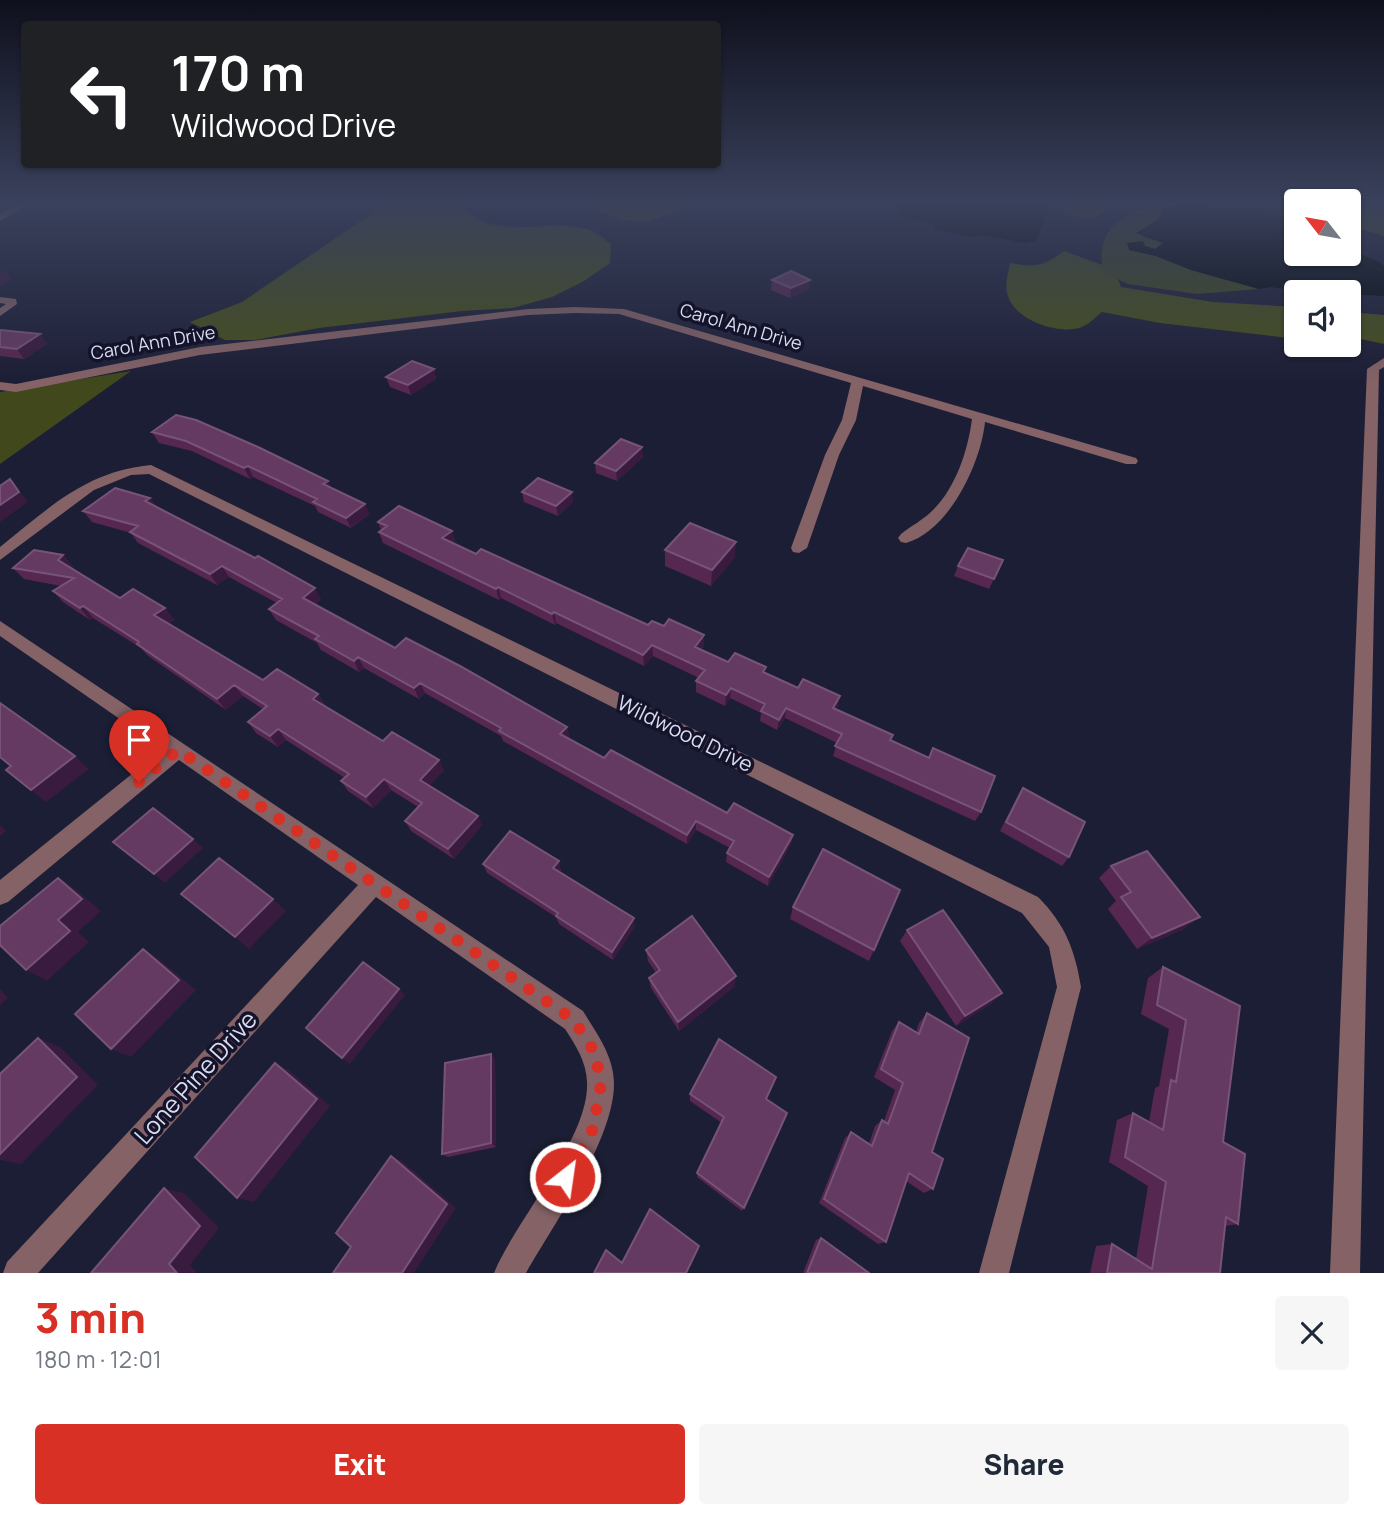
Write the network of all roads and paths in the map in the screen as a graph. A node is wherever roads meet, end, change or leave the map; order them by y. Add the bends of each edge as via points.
1 (0, 300) edge
2 (0, 313) edge
3 (1384, 362) edge
4 (858, 380) junction
5 (0, 386) edge
6 (979, 416) junction
7 (1131, 461) dead end
8 (906, 538) dead end
9 (799, 548) dead end
10 (0, 555) edge
11 (0, 627) edge
12 (178, 750) junction
13 (374, 883) junction
14 (0, 894) edge
15 (18, 1273) edge
16 (509, 1273) edge
17 (994, 1273) edge
18 (1345, 1273) edge

1 - 2 street via 12,304
3 - 18 street via 1373,369
4 - 5 street, Carol Ann Drive via 620,312 575,310 200,351 16,388
4 - 6 street, Carol Ann Drive
4 - 9 street via 849,419
6 - 7 street, Carol Ann Drive
6 - 8 street via 971,453 943,508
10 - 17 street, Wildwood Drive via 94,482 131,468 151,469 1030,905 1051,926 1063,949 1069,987
11 - 12 street
12 - 13 street
12 - 14 street
13 - 15 street, Lone Pine Drive
13 - 16 street via 574,1020 595,1053 601,1084 593,1129

